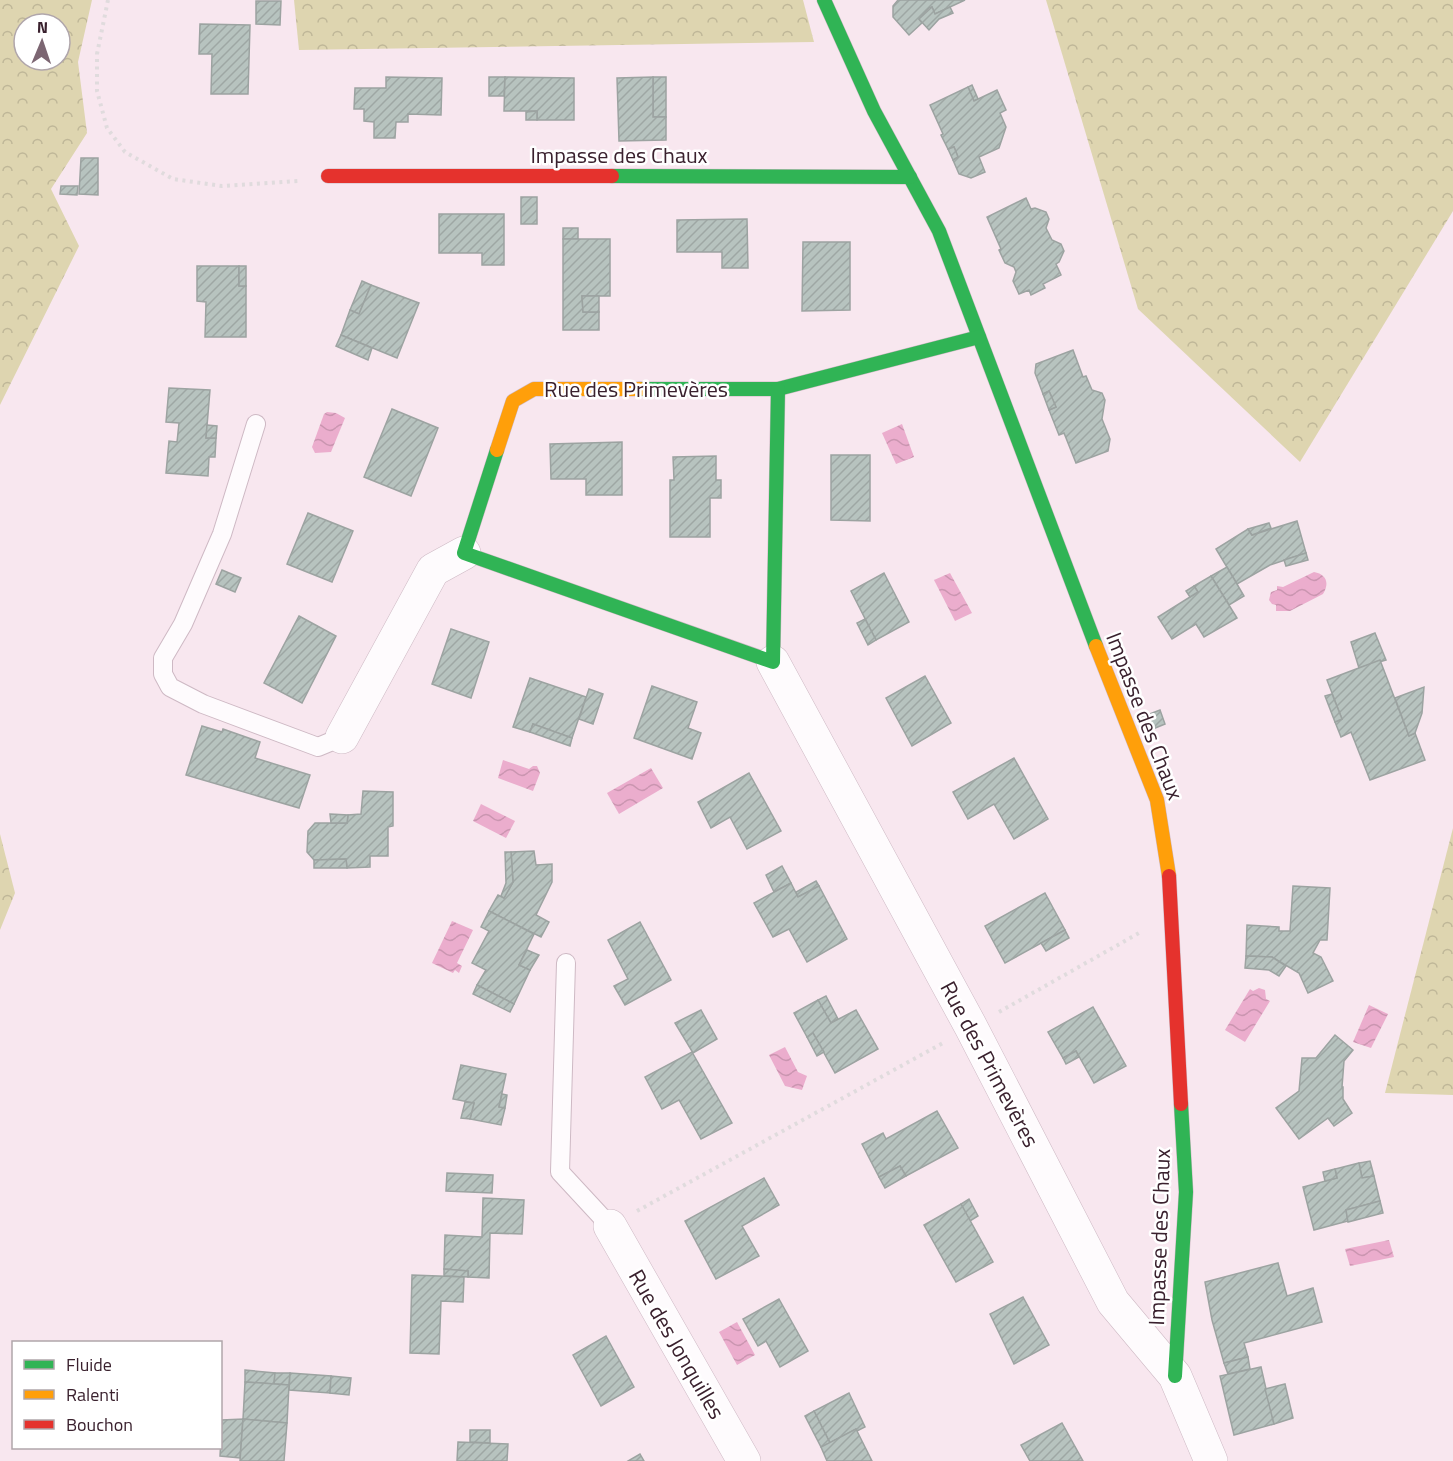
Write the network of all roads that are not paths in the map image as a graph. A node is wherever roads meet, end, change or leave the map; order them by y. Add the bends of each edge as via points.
1 (824, 0) edge
2 (328, 176) road end
3 (910, 177) junction
4 (979, 337) junction
5 (778, 389) junction
6 (256, 424) dead end
7 (464, 554) junction
8 (773, 662) junction
9 (342, 737) joint
10 (566, 963) dead end
11 (610, 1226) joint
12 (1174, 1376) junction
13 (744, 1461) edge
14 (1211, 1461) edge

1 - 3 street, Impasse des Chaux via 874,111
2 - 3 street, Impasse des Chaux
3 - 4 street, Impasse des Chaux via 939,231
4 - 5 street, Rue des Primevères
4 - 12 street, Impasse des Chaux via 1157,800 1170,880 1186,1192
5 - 7 street, Rue des Primevères via 534,389 513,401
5 - 8 street, Rue des Primevères
6 - 9 lane via 222,534 183,624 163,658 163,674 170,687 203,704 318,747
7 - 8 street
7 - 9 street via 433,570
8 - 12 street, Rue des Primevères via 971,1027 1113,1302
10 - 11 lane via 560,1172
11 - 13 street, Rue des Jonquilles
12 - 14 street, Rue des Primevères

